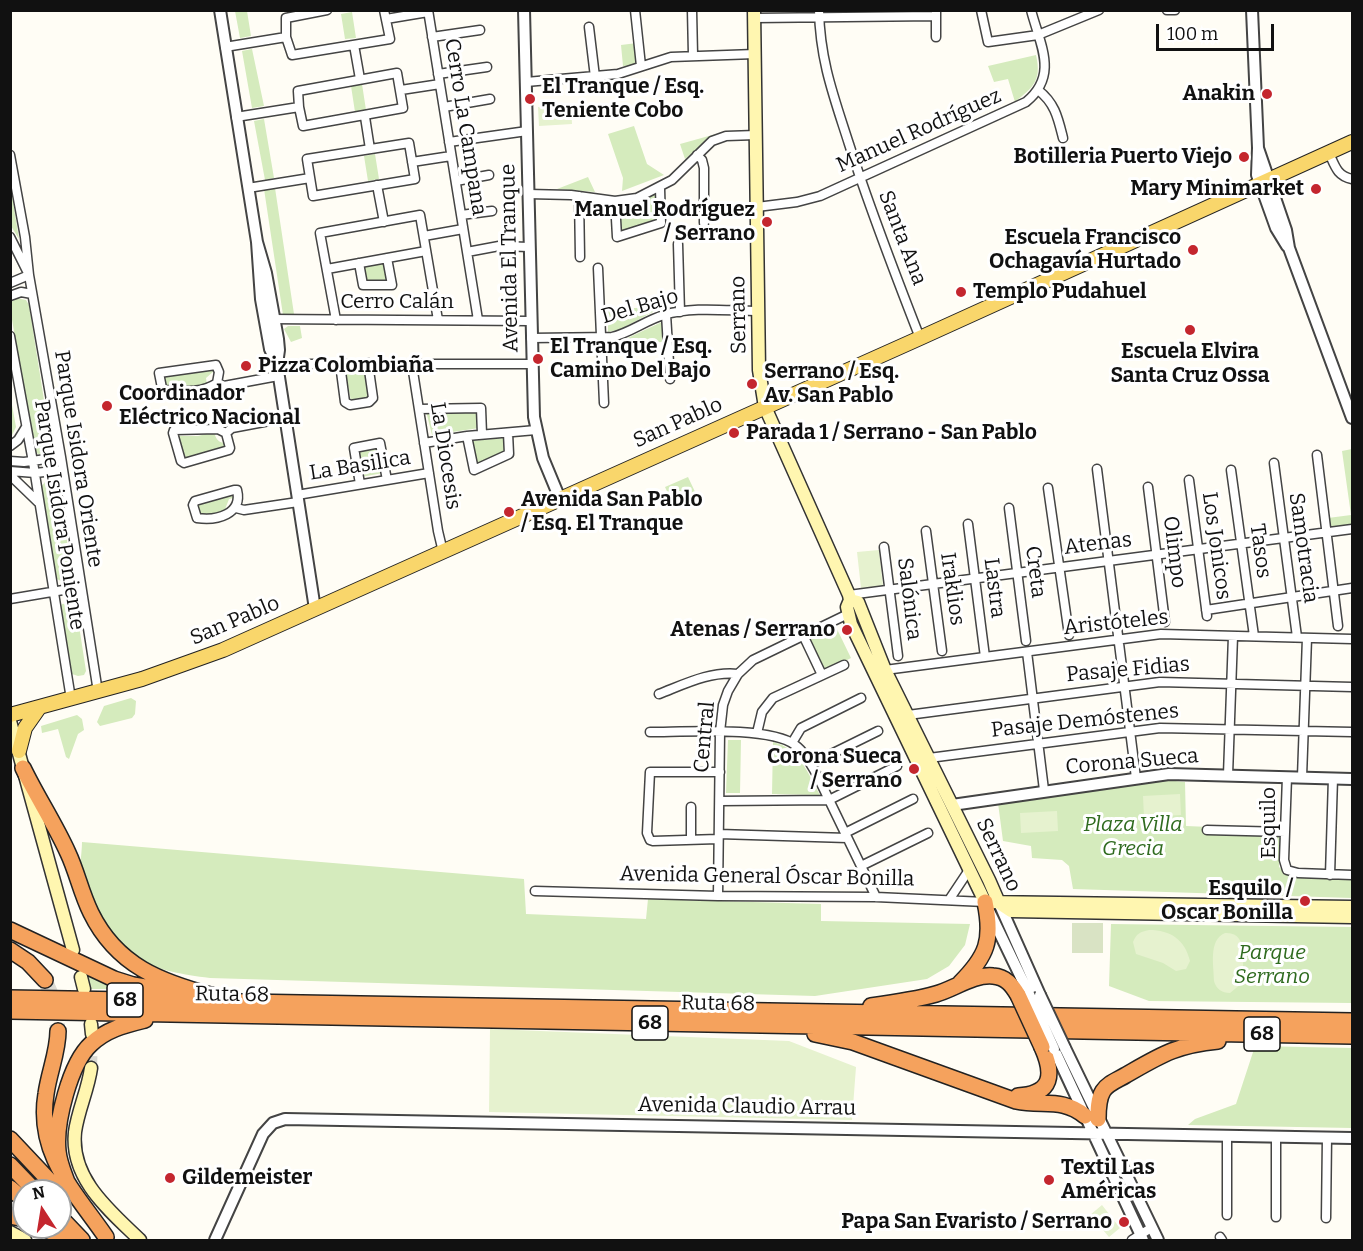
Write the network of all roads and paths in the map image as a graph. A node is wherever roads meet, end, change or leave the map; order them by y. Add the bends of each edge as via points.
1 (220, 10) edge
2 (327, 10) edge
3 (524, 10) edge
4 (635, 10) edge
5 (692, 10) edge
6 (981, 10) edge
7 (1031, 10) edge
8 (1099, 10) edge
9 (1167, 10) edge
10 (1175, 10) edge
11 (1252, 10) edge
12 (428, 11) edge
13 (936, 13) edge
14 (754, 14) edge
15 (819, 14) edge
16 (877, 14) edge
17 (385, 15) edge
18 (1078, 15) edge
19 (589, 27) dead end
20 (480, 30) dead end
21 (1038, 35) junction
22 (286, 37) junction
23 (432, 37) junction
24 (936, 37) dead end
25 (354, 45) junction
26 (225, 47) junction
27 (754, 54) junction
28 (693, 55) junction
29 (642, 66) junction
30 (487, 67) dead end
31 (438, 74) junction
32 (595, 77) junction
33 (360, 79) junction
34 (525, 82) junction
35 (440, 84) junction
36 (401, 90) junction
37 (1038, 90) junction
38 (490, 99) dead end
39 (299, 107) junction
40 (444, 107) junction
41 (236, 117) junction
42 (365, 117) junction
43 (526, 131) junction
44 (756, 135) junction
45 (1063, 138) dead end
46 (449, 142) junction
47 (1353, 142) edge
48 (370, 149) junction
49 (1329, 153) junction
50 (10, 155) edge
51 (697, 155) junction
52 (451, 156) junction
53 (412, 162) junction
54 (489, 175) dead end
55 (310, 178) junction
56 (860, 178) junction
57 (1353, 179) edge
58 (456, 181) junction
59 (1264, 183) junction
60 (377, 185) junction
61 (248, 188) junction
62 (660, 188) junction
63 (528, 194) junction
64 (579, 196) junction
65 (615, 201) junction
66 (757, 207) junction
67 (492, 211) dead end
68 (461, 215) junction
69 (384, 222) junction
70 (704, 223) dead end
71 (463, 229) junction
72 (424, 236) junction
73 (10, 237) edge
74 (678, 244) dead end
75 (529, 247) junction
76 (426, 252) junction
77 (467, 252) junction
78 (580, 257) dead end
79 (387, 258) junction
80 (359, 263) junction
81 (598, 268) dead end
82 (327, 269) junction
83 (29, 275) junction
84 (10, 283) edge
85 (32, 294) junction
86 (10, 296) edge
87 (759, 310) junction
88 (680, 312) junction
89 (666, 314) junction
90 (269, 319) junction
91 (336, 320) junction
92 (438, 320) junction
93 (478, 320) junction
94 (531, 321) junction
95 (10, 336) edge
96 (531, 338) junction
97 (601, 338) junction
98 (920, 338) junction
99 (368, 363) junction
100 (340, 364) junction
101 (532, 364) junction
102 (412, 365) junction
103 (278, 370) junction
104 (670, 379) dead end
105 (217, 383) junction
106 (604, 403) dead end
107 (765, 407) junction
108 (419, 409) junction
109 (1352, 415) edge
110 (285, 418) junction
111 (27, 427) junction
112 (536, 430) junction
113 (226, 433) junction
114 (508, 433) junction
115 (483, 434) junction
116 (467, 436) junction
117 (424, 443) junction
118 (10, 446) edge
119 (1317, 455) dead end
120 (61, 457) junction
121 (10, 461) edge
122 (33, 462) junction
123 (1274, 463) dead end
124 (1097, 469) dead end
125 (63, 470) junction
126 (1232, 470) dead end
127 (10, 473) edge
128 (35, 473) junction
129 (429, 473) junction
130 (387, 480) junction
131 (1189, 480) dead end
132 (360, 484) junction
133 (1048, 488) dead end
134 (1148, 488) dead end
135 (298, 498) junction
136 (560, 499) junction
137 (39, 502) junction
138 (236, 508) junction
139 (1009, 508) dead end
140 (968, 524) dead end
141 (1353, 529) edge
142 (926, 531) dead end
143 (1326, 532) junction
144 (1284, 538) junction
145 (1241, 544) junction
146 (884, 548) dead end
147 (1198, 549) junction
148 (443, 552) junction
149 (1156, 555) junction
150 (1108, 561) junction
151 (1059, 567) junction
152 (1017, 573) junction
153 (975, 578) junction
154 (933, 584) junction
155 (81, 587) junction
156 (1353, 588) edge
157 (889, 589) junction
158 (1334, 591) junction
159 (52, 592) junction
160 (1291, 597) junction
161 (849, 598) junction
162 (10, 599) edge
163 (1250, 603) junction
164 (315, 609) junction
165 (848, 614) junction
166 (1165, 622) dead end
167 (1338, 626) dead end
168 (803, 635) junction
169 (1069, 635) dead end
170 (1233, 636) junction
171 (1254, 636) junction
172 (1297, 637) junction
173 (1307, 638) junction
174 (1353, 639) edge
175 (1118, 640) junction
176 (1026, 641) dead end
177 (942, 651) dead end
178 (1027, 652) junction
179 (898, 656) dead end
180 (985, 657) junction
181 (844, 665) dead end
182 (885, 670) junction
183 (738, 674) junction
184 (822, 675) junction
185 (1231, 683) junction
186 (1305, 685) junction
187 (1124, 686) junction
188 (1353, 687) edge
189 (98, 692) junction
190 (659, 694) dead end
191 (861, 698) dead end
192 (1033, 698) junction
193 (70, 699) junction
194 (39, 708) junction
195 (10, 715) edge
196 (908, 715) junction
197 (10, 721) edge
198 (1229, 729) junction
199 (878, 731) dead end
200 (1130, 731) junction
201 (1304, 731) junction
202 (650, 732) dead end
203 (720, 732) junction
204 (1353, 732) edge
205 (757, 733) junction
206 (792, 743) junction
207 (1038, 743) junction
208 (19, 751) junction
209 (929, 758) junction
210 (811, 764) junction
211 (897, 766) dead end
212 (23, 768) junction
213 (720, 772) junction
214 (1228, 775) junction
215 (1287, 777) junction
216 (1302, 777) junction
217 (1136, 778) junction
218 (1333, 778) junction
219 (1353, 779) edge
220 (1044, 790) junction
221 (913, 799) dead end
222 (829, 800) junction
223 (720, 801) junction
224 (952, 804) junction
225 (691, 807) dead end
226 (1207, 830) dead end
227 (1285, 832) junction
228 (928, 833) dead end
229 (846, 835) junction
230 (719, 837) junction
231 (690, 840) junction
232 (861, 866) junction
233 (969, 870) junction
234 (1330, 874) junction
235 (1353, 875) edge
236 (535, 891) dead end
237 (718, 896) junction
238 (876, 897) junction
239 (949, 900) junction
240 (992, 903) junction
241 (1353, 907) edge
242 (1353, 917) edge
243 (10, 928) edge
244 (10, 950) edge
245 (74, 950) dead end
246 (45, 980) tunnel mouth
247 (955, 987) junction
248 (1029, 995) junction
249 (10, 998) edge
250 (240, 1002) junction
251 (10, 1011) edge
252 (824, 1012) junction
253 (177, 1015) junction
254 (1353, 1022) edge
255 (737, 1025) junction
256 (58, 1030) tunnel mouth
257 (1320, 1035) junction
258 (1353, 1036) edge
259 (1054, 1048) junction
260 (91, 1068) tunnel mouth
261 (1003, 1095) junction
262 (1095, 1125) junction
263 (1227, 1136) junction
264 (1276, 1136) junction
265 (1327, 1137) junction
266 (1353, 1138) edge
267 (10, 1139) edge
268 (10, 1165) edge
269 (23, 1179) edge
270 (52, 1179) edge
271 (59, 1179) edge
272 (61, 1179) edge
273 (72, 1199) edge
274 (1227, 1215) dead end
275 (1276, 1217) dead end
276 (1326, 1218) dead end
277 (1151, 1228) junction
278 (10, 1232) edge
279 (1138, 1238) edge
280 (108, 1239) edge
281 (26, 1240) edge
282 (140, 1240) edge
283 (215, 1240) edge
284 (1158, 1240) edge

1 - 26 street
2 - 22 street via 286,18
3 - 34 street, Avenida El Tranque
4 - 29 street
5 - 28 street
6 - 21 street via 987,42
7 - 21 street
8 - 18 street
9 - 10 street
11 - 59 street via 1256,170
12 - 17 street
12 - 23 street, Cerro La Campana
13 - 16 street
13 - 24 street
14 - 15 street
14 - 27 main road, Serrano
15 - 16 street
15 - 56 street, Santa Ana via 824,63
17 - 25 street via 390,39
18 - 21 street
19 - 32 street
20 - 23 street
21 - 37 street via 1045,67
22 - 25 street via 292,55
22 - 26 street
23 - 31 street, Cerro La Campana
25 - 33 street
26 - 41 street
27 - 28 street
27 - 44 main road, Serrano
28 - 29 street via 665,57
29 - 32 street
30 - 31 street
31 - 35 street, Cerro La Campana
32 - 34 street
33 - 36 street via 397,73
33 - 39 street via 298,91
34 - 43 street, Avenida El Tranque
35 - 36 street
35 - 40 street, Cerro La Campana
36 - 42 street via 403,108
37 - 45 street via 1055,108
37 - 56 street, Manuel Rodríguez via 1012,110
38 - 40 street
39 - 41 street
39 - 42 street via 303,126
40 - 46 street, Cerro La Campana
41 - 61 street
42 - 48 street
43 - 46 street
43 - 63 street, Avenida El Tranque
44 - 51 street via 719,138
44 - 66 main road, Serrano
46 - 52 street, Cerro La Campana
47 - 49 main road, San Pablo
48 - 53 street via 409,143
48 - 55 street via 307,159
49 - 57 street via 1339,173
49 - 59 main road, San Pablo
50 - 83 street
51 - 62 street
51 - 70 street via 704,168
52 - 53 street
52 - 58 street, Cerro La Campana
53 - 60 street via 415,179
54 - 58 street
55 - 60 street via 313,196
55 - 61 street
56 - 66 street, Manuel Rodríguez via 812,199
56 - 98 street, Santa Ana
58 - 68 street, Cerro La Campana
59 - 98 main road, San Pablo
59 - 109 street via 1276,228 1288,248
60 - 69 street
61 - 90 street via 256,242 266,273
62 - 65 street via 637,198
62 - 65 street via 661,223 616,237
63 - 64 street
63 - 75 street, Avenida El Tranque
64 - 65 street
64 - 78 street
66 - 87 main road, Serrano
67 - 68 street
68 - 71 street, Cerro La Campana
69 - 72 street via 420,215
69 - 82 street via 321,233
71 - 72 street
71 - 77 street, Cerro La Campana
72 - 76 street
73 - 83 street, Parque Isidora Oriente
74 - 88 street
75 - 77 street via 499,246
75 - 94 street, Avenida El Tranque
76 - 79 street
76 - 92 street
77 - 93 street, Cerro La Campana
79 - 80 street
79 - 80 street via 392,285 363,285
80 - 82 street
81 - 97 street
82 - 91 street
83 - 84 street
83 - 85 street, Parque Isidora Oriente
85 - 86 street
85 - 120 street, Parque Isidora Oriente
87 - 88 street, Del Bajo
87 - 107 main road, Serrano via 759,370
88 - 89 street, Del Bajo
89 - 97 street, Del Bajo via 617,336
89 - 104 street
90 - 91 street, Cerro Calán
90 - 103 street via 279,350
91 - 92 street, Cerro Calán
92 - 93 street, Cerro Calán
93 - 94 street, Cerro Calán
94 - 96 street, Avenida El Tranque
95 - 111 street, Parque Isidora Poniente
96 - 97 street, Del Bajo
96 - 101 street, Avenida El Tranque
97 - 106 street
98 - 107 main road, San Pablo
99 - 100 street
99 - 100 street via 373,398 350,405 345,402
99 - 102 street
100 - 103 street
101 - 102 street
101 - 112 street, Avenida El Tranque
102 - 108 street, La Diocesis
103 - 105 street via 224,386
103 - 110 street
105 - 105 street via 193,392 164,390 159,373 216,365
107 - 136 main road, San Pablo
107 - 161 main road, Serrano
108 - 115 street via 481,408
108 - 117 street, La Diocesis
110 - 113 street via 232,428
110 - 135 street
111 - 118 street
111 - 122 street, Parque Isidora Poniente
112 - 114 street
112 - 136 street, Avenida El Tranque
113 - 113 street via 218,429 173,433 184,463 228,450
114 - 115 street
114 - 116 street via 510,454 474,470
115 - 116 street
116 - 117 street
117 - 129 street, La Diocesis
119 - 143 street
120 - 122 street
120 - 125 street, Parque Isidora Oriente
121 - 122 street
122 - 128 street, Parque Isidora Poniente
123 - 144 street, Samotracia
124 - 150 street
125 - 128 street
125 - 155 street, Parque Isidora Oriente
126 - 145 street, Tasos
127 - 128 street
127 - 137 street
128 - 137 street, Parque Isidora Poniente
129 - 130 street, La Basilica
129 - 148 street, La Diocesis
130 - 132 street, La Basilica
130 - 132 street via 380,443 354,448
131 - 147 street, Los Jonicos
132 - 135 street, La Basilica
133 - 151 street
134 - 149 street, Olimpo
135 - 138 street, La Basilica via 244,510
135 - 164 street
136 - 148 main road, San Pablo
137 - 159 street, Parque Isidora Poniente
138 - 138 street, La Basilica via 237,490 195,501 193,505 202,519 228,514
139 - 152 street, Creta
140 - 153 street, Lastra
141 - 143 street, Atenas
142 - 154 street, Iraklios
143 - 144 street, Atenas
143 - 158 street
144 - 145 street, Atenas
144 - 160 street, Samotracia
145 - 147 street, Atenas
145 - 163 street, Tasos
146 - 157 street, Salónica
147 - 149 street, Atenas
147 - 163 street, Los Jonicos via 1206,613
148 - 164 main road, San Pablo
149 - 150 street, Atenas
149 - 166 street, Olimpo
150 - 151 street, Atenas
150 - 175 street
151 - 152 street, Atenas
151 - 169 street
152 - 153 street, Atenas
152 - 176 street, Creta
153 - 154 street, Atenas
153 - 180 street, Lastra
154 - 157 street, Atenas
154 - 177 street, Iraklios
155 - 159 street
155 - 189 street, Parque Isidora Oriente
156 - 158 street
157 - 161 street, Atenas
157 - 179 street, Salónica
158 - 160 street
158 - 167 street
159 - 162 street
159 - 193 street, Parque Isidora Poniente
160 - 163 street
160 - 172 street, Samotracia
161 - 165 main road
161 - 182 main road, Serrano via 858,602
163 - 171 street, Tasos
164 - 189 main road, San Pablo via 204,657
165 - 168 street, Central
165 - 233 main road, Serrano
168 - 183 street, Central via 759,656
168 - 184 street
170 - 171 street, Aristóteles
170 - 175 street, Aristóteles via 1161,634
170 - 185 street
171 - 172 street, Aristóteles
172 - 173 street, Aristóteles
173 - 174 street, Aristóteles
173 - 186 street
175 - 178 street, Aristóteles
175 - 187 street
178 - 180 street, Aristóteles
178 - 192 street
180 - 182 street, Aristóteles
181 - 184 street
182 - 196 main road, Serrano
183 - 190 street via 717,673
183 - 203 street, Central via 725,698
184 - 205 street via 773,698 762,712
185 - 186 street, Pasaje Fidias
185 - 187 street, Pasaje Fidias via 1170,681
185 - 198 street
186 - 188 street, Pasaje Fidias
186 - 201 street
187 - 192 street, Pasaje Fidias
187 - 200 street
189 - 193 main road, San Pablo
191 - 206 street via 801,728
192 - 196 street, Pasaje Fidias
192 - 207 street
193 - 194 main road, San Pablo
194 - 195 main road, San Pablo
194 - 208 main road via 25,728
196 - 209 main road, Serrano
197 - 208 main road
198 - 200 street, Pasaje Demóstenes
198 - 201 street, Pasaje Demóstenes
198 - 214 street
199 - 210 street
200 - 207 street, Pasaje Demóstenes
200 - 217 street
201 - 204 street, Pasaje Demóstenes
201 - 216 street
202 - 203 street
203 - 205 street
203 - 213 street, Central
205 - 206 street
206 - 210 street
207 - 209 street, Pasaje Demóstenes
207 - 220 street
208 - 212 main road
209 - 224 main road, Serrano
210 - 222 street
211 - 222 street
212 - 245 main road
212 - 250 highway via 68,852 90,912 115,948 160,980
213 - 223 street, Central
213 - 231 street via 650,772 648,837 653,841
214 - 215 street, Corona Sueca
214 - 217 street, Corona Sueca
215 - 216 street, Corona Sueca
215 - 227 street, Esquilo
216 - 218 street, Corona Sueca
217 - 220 street, Corona Sueca
218 - 219 street, Corona Sueca
218 - 234 street
220 - 224 street, Corona Sueca
221 - 229 street
222 - 223 street
222 - 229 street
223 - 230 street, Central
224 - 240 main road, Serrano
225 - 231 street
226 - 227 street
227 - 234 street, Esquilo via 1287,870
228 - 232 street
229 - 230 street
229 - 232 street
230 - 231 street
230 - 237 street, Central
232 - 238 street
233 - 239 street, Serrano
233 - 240 main road, Serrano
234 - 235 street
236 - 237 street, Avenida General Óscar Bonilla
237 - 238 street, Avenida General Óscar Bonilla
238 - 239 street, Avenida General Óscar Bonilla
239 - 240 street, Avenida General Óscar Bonilla
240 - 241 main road, Avenida General Óscar Bonilla
240 - 242 main road, Avenida General Óscar Bonilla via 1011,911
240 - 247 highway via 987,943 976,966
240 - 248 street, Serrano
243 - 250 highway via 124,983
244 - 246 highway
247 - 248 highway via 996,976
247 - 252 highway via 919,998
248 - 259 highway, bridge
248 - 259 street, Serrano, bridge
249 - 250 highway, Ruta 68 / 68
250 - 252 highway, Ruta 68 / 68
251 - 253 highway, Ruta 68 / 68
252 - 254 highway, Ruta 68 / 68
253 - 255 highway, Ruta 68 / 68
253 - 272 highway via 114,1028 81,1056 72,1074 58,1137
255 - 257 highway, Ruta 68 / 68
255 - 261 highway via 827,1035
256 - 271 highway via 45,1118
257 - 258 highway, Ruta 68 / 68
257 - 262 highway via 1202,1042 1170,1051 1104,1090
259 - 261 highway via 1047,1084 1028,1095
259 - 262 street, Serrano
260 - 282 main road via 76,1129 77,1157 92,1190
261 - 262 highway via 1028,1103 1075,1108
262 - 263 street, Avenida Claudio Arrau
262 - 277 street via 1126,1172
262 - 279 street
262 - 283 street, Avenida Claudio Arrau via 285,1119 273,1123 263,1134
263 - 264 street, Avenida Claudio Arrau
263 - 274 street
264 - 265 street, Avenida Claudio Arrau
264 - 275 street
265 - 266 street, Avenida Claudio Arrau
265 - 276 street
267 - 270 highway
268 - 269 highway
273 - 280 highway
277 - 279 street
277 - 284 street
278 - 281 main road

